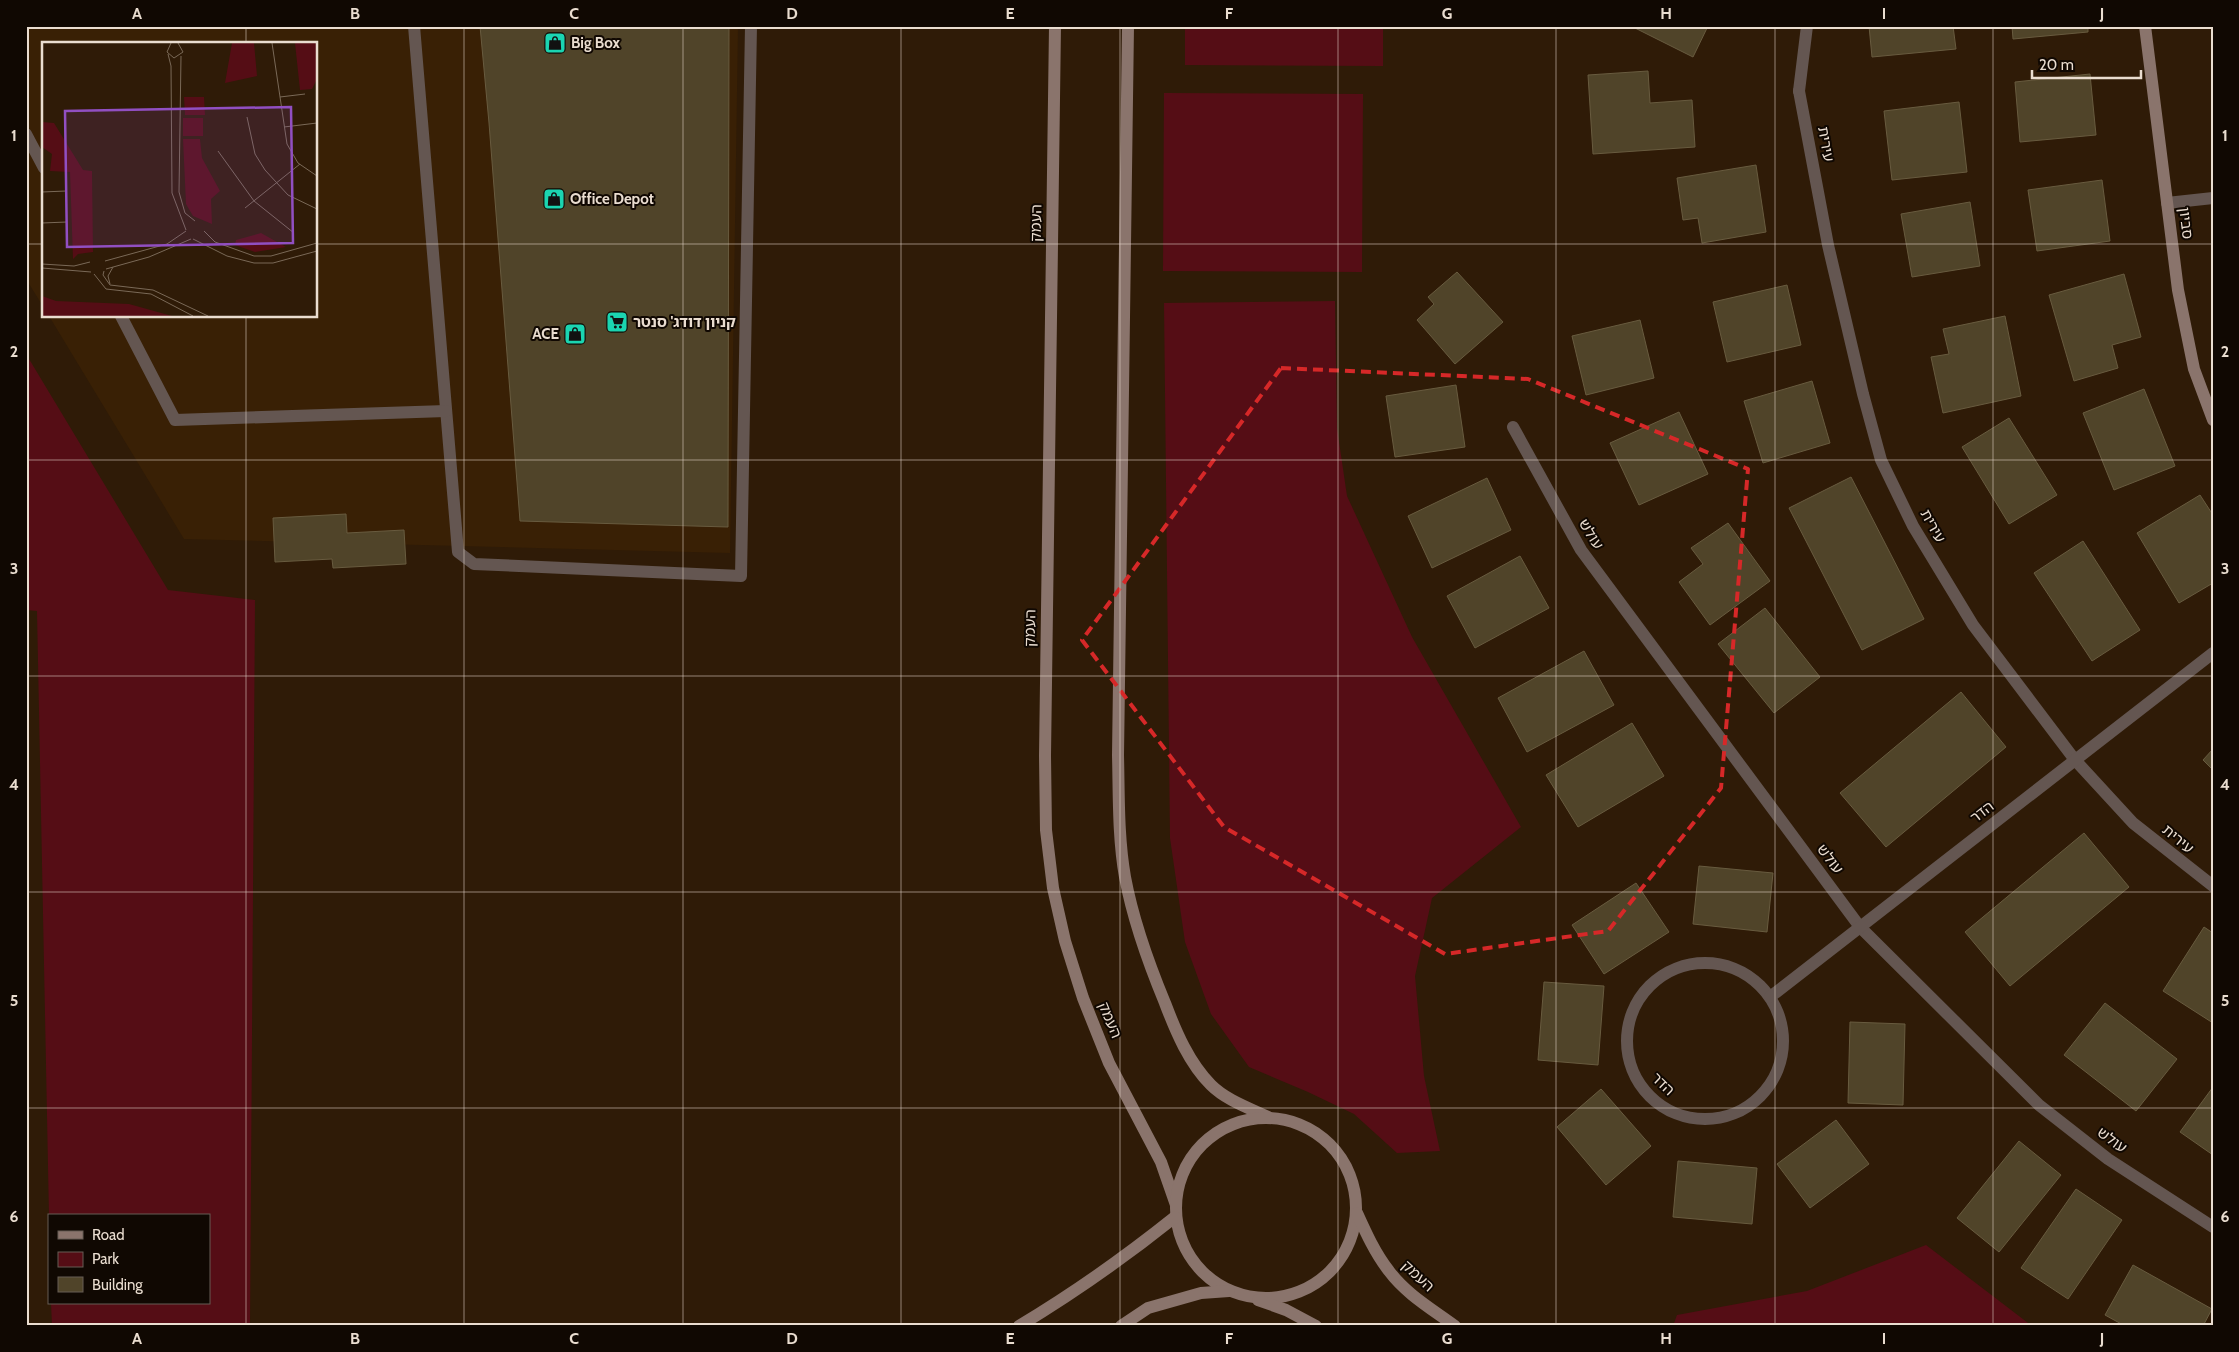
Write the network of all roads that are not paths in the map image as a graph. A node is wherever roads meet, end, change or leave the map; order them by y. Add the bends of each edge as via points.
1 (414, 26) edge
2 (751, 26) edge
3 (1055, 26) edge
4 (1128, 26) edge
5 (1807, 26) edge
6 (2146, 26) edge
7 (26, 134) edge
8 (42, 164) edge
9 (2213, 198) edge
10 (2167, 203) junction
11 (122, 318) edge
12 (446, 411) junction
13 (2213, 420) edge
14 (1513, 427) dead end
15 (2213, 653) edge
16 (2075, 760) junction
17 (2213, 886) edge
18 (1860, 927) junction
19 (1770, 996) junction
20 (1268, 1117) junction
21 (1175, 1211) junction
22 (1356, 1213) junction
23 (2213, 1227) edge
24 (1229, 1291) junction
25 (1247, 1295) junction
26 (1019, 1326) edge
27 (1121, 1326) edge
28 (1316, 1326) edge
29 (1455, 1326) edge

1 - 12 street
2 - 12 street via 741,576 474,564 458,552
3 - 21 main road, העמק via 1046,830 1053,888 1083,998 1109,1063 1161,1162
4 - 20 main road via 1118,755 1119,825 1125,876 1135,922 1152,973 1176,1032 1192,1061 1212,1086 1237,1103
5 - 16 street, עירית via 1799,90 1828,245 1862,394 1881,460 1913,526 1973,626
6 - 10 main road, סביון
7 - 8 street
9 - 10 street
10 - 13 main road, סביון via 2178,290 2194,368
11 - 12 street via 174,420
14 - 18 street, עולש via 1581,550
15 - 16 street, הדר
16 - 17 street, עירית via 2133,822
16 - 18 street, הדר
18 - 19 street, הדר
18 - 23 street, עולש via 2039,1105 2108,1158
19 - 19 street, הדר via 1759,984 1736,969 1710,963 1683,966 1658,978 1636,1003 1627,1028 1627,1056 1646,1094 1667,1110 1693,1119 1721,1118 1738,1113 1761,1097 1776,1075 1784,1049 1782,1022
20 - 21 main road via 1236,1122 1208,1137 1190,1156 1177,1185
20 - 22 main road via 1299,1123 1326,1139 1350,1174
21 - 24 main road, העמק via 1184,1248 1202,1273
21 - 26 main road via 1131,1252
22 - 25 main road via 1353,1236 1338,1264 1315,1285 1292,1295 1260,1299
22 - 29 main road, העמק via 1390,1272 1414,1297
24 - 25 main road
24 - 27 main road via 1201,1293 1148,1308
25 - 28 main road

